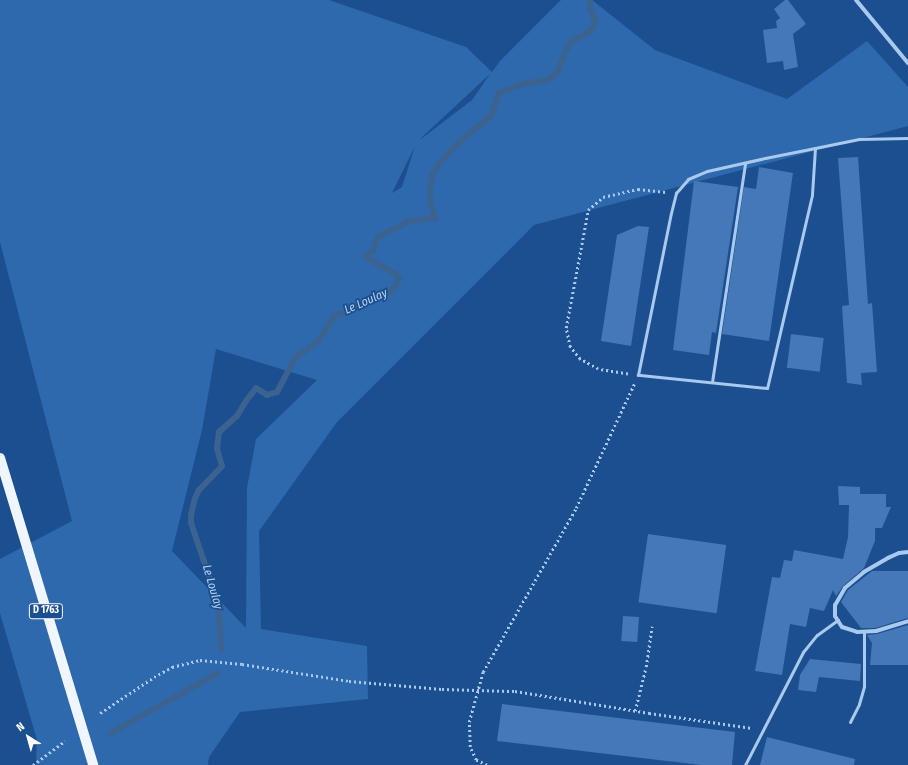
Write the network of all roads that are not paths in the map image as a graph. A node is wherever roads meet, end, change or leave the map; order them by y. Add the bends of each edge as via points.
1 (856, 0) edge
2 (908, 63) edge
3 (908, 138) edge
4 (815, 148) junction
5 (745, 163) junction
6 (712, 382) junction
7 (0, 458) edge
8 (908, 552) edge
9 (838, 620) junction
10 (908, 621) edge
11 (864, 632) junction
12 (850, 722) dead end
13 (93, 765) edge
14 (745, 765) edge

1 - 2 street
3 - 4 lane via 858,138
4 - 5 lane
4 - 6 lane via 812,195 767,388
5 - 6 lane
5 - 6 lane via 707,171 688,179 676,193 638,375
7 - 13 main road, D 1763
8 - 9 street via 888,558 864,572 845,588 835,604 835,616
9 - 11 street via 842,627
9 - 14 lane via 817,635 804,652
10 - 11 street
11 - 12 lane via 864,686

